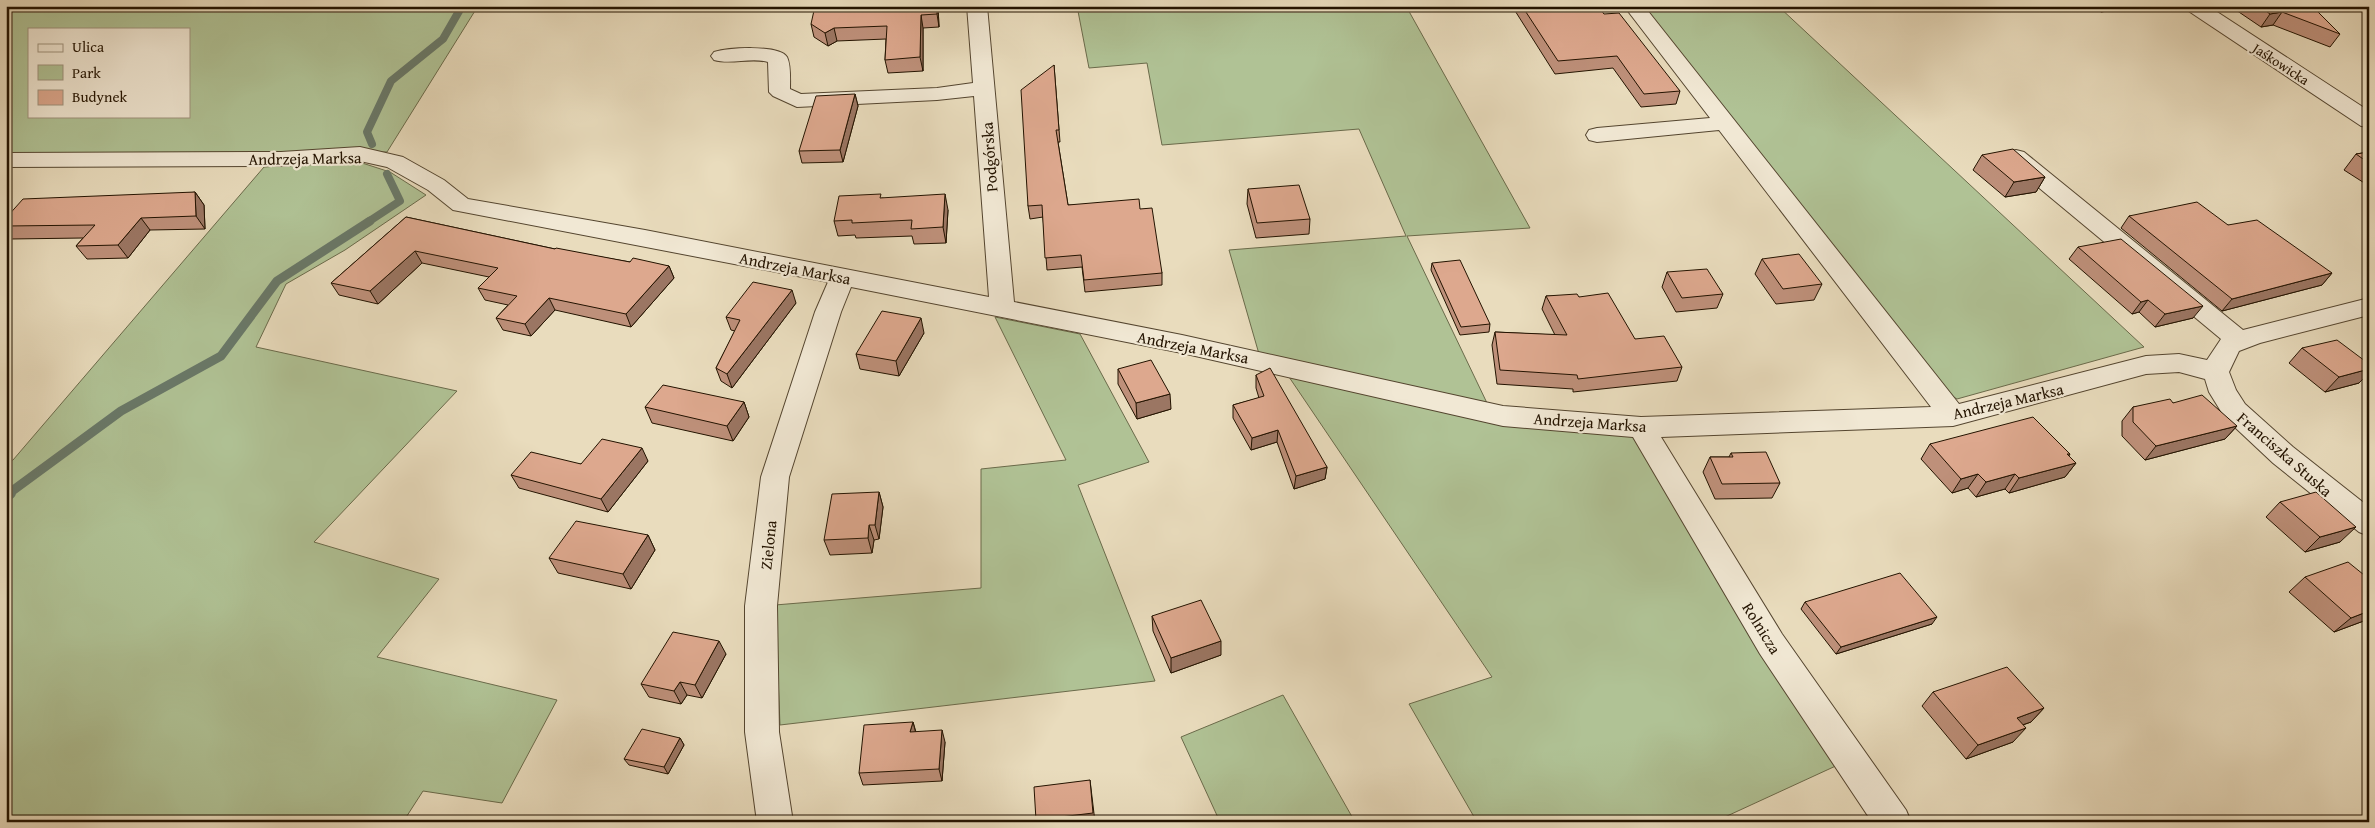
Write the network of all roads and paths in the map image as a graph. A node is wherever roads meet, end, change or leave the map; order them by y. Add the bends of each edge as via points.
1 (977, 6) edge
2 (1634, 6) edge
3 (2194, 6) edge
4 (721, 56) dead end
5 (985, 88) junction
6 (2369, 121) edge
7 (1725, 123) junction
8 (1597, 135) dead end
9 (2010, 152) edge
10 (6, 160) edge
11 (842, 278) junction
12 (2369, 306) edge
13 (1002, 308) junction
14 (2240, 341) junction
15 (2216, 372) junction
16 (1953, 416) junction
17 (1641, 427) junction
18 (2369, 524) edge
19 (775, 822) edge
20 (1893, 822) edge

1 - 5 street, Podgórska
2 - 7 street
3 - 6 street, Jaśkowicka
4 - 5 street via 762,54 778,59 780,92 797,101 937,94
5 - 13 street, Podgórska
7 - 8 street
7 - 16 street
9 - 14 street
10 - 11 street, Andrzeja Marksa via 281,159 360,154 396,162 436,185 461,205
11 - 13 street, Andrzeja Marksa
11 - 19 street, Zielona via 775,476 761,606 762,732
12 - 14 street
13 - 17 street, Andrzeja Marksa via 1182,344 1503,416
14 - 15 street via 2230,345 2223,354
15 - 16 street, Andrzeja Marksa via 2179,363 2146,365
15 - 18 street, Franciszka Stuska via 2235,411 2283,455
16 - 17 street, Andrzeja Marksa
17 - 20 street, Rolnicza via 1771,644

